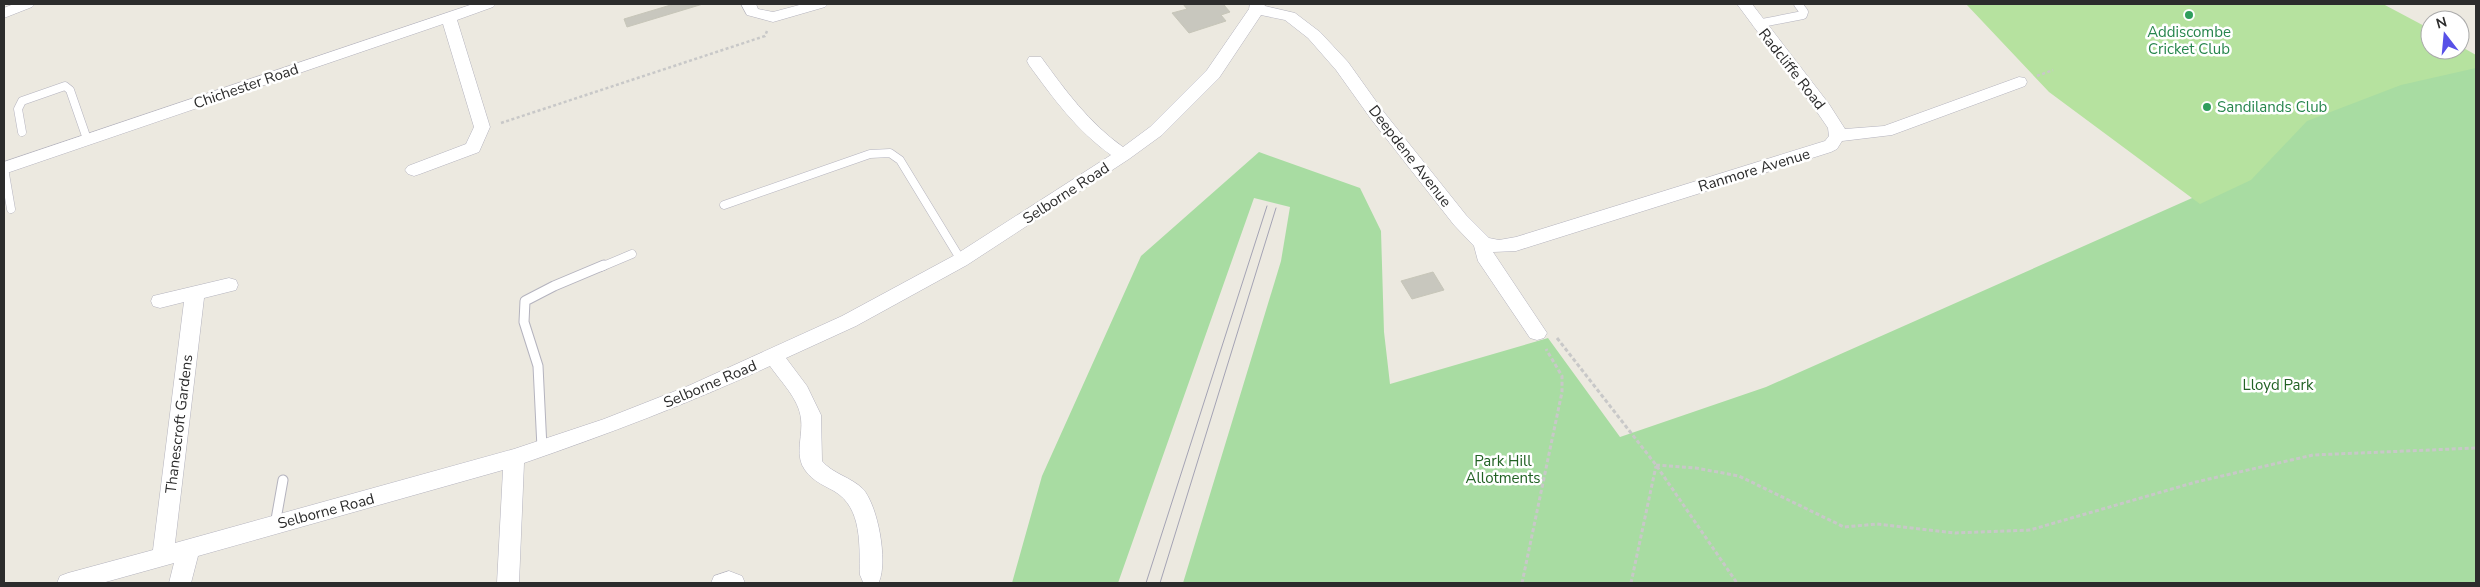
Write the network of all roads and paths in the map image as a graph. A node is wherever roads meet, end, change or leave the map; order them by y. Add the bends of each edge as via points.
1 (27, 4) edge
2 (488, 4) edge
3 (749, 4) edge
4 (820, 4) edge
5 (1744, 4) edge
6 (1798, 4) edge
7 (1257, 6) edge
8 (4, 13) edge
9 (773, 17) junction
10 (448, 18) junction
11 (1757, 24) junction
12 (1035, 61) dead end
13 (2019, 82) dead end
14 (480, 123) junction
15 (22, 132) dead end
16 (1837, 136) junction
17 (87, 139) junction
18 (1123, 155) junction
19 (4, 168) edge
20 (414, 170) dead end
21 (724, 205) dead end
22 (11, 209) dead end
23 (1483, 244) junction
24 (632, 254) dead end
25 (961, 260) junction
26 (229, 285) dead end
27 (195, 292) junction
28 (160, 301) dead end
29 (1537, 333) junction
30 (774, 356) junction
31 (542, 448) junction
32 (2476, 448) edge
33 (514, 458) junction
34 (1656, 465) junction
35 (283, 480) dead end
36 (275, 525) junction
37 (189, 548) junction
38 (163, 556) junction
39 (871, 575) dead end
40 (68, 583) edge
41 (180, 583) edge
42 (508, 583) edge
43 (722, 583) edge
44 (734, 583) edge
45 (1522, 583) edge
46 (1631, 583) edge
47 (1737, 583) edge

1 - 8 street
2 - 10 street, Chichester Road
3 - 9 street via 752,12
4 - 9 street
5 - 11 street, Radcliffe Road
6 - 11 lane via 1803,15
7 - 18 street, Selborne Road via 1213,74 1156,131
7 - 23 street, Deepdene Avenue via 1290,16 1314,35 1342,66 1377,116 1460,220
9 - 14 path via 765,36 492,126
10 - 14 street
10 - 17 street, Chichester Road
11 - 16 street, Radcliffe Road via 1830,118
12 - 18 street via 1092,134
13 - 16 street via 1886,131
14 - 20 street via 482,126 473,148
15 - 17 lane via 18,109 22,101 65,86 70,90
16 - 23 street, Ranmore Avenue via 1825,148 1516,244 1498,247
17 - 19 street, Chichester Road
18 - 25 street, Selborne Road
19 - 22 lane
21 - 25 lane via 870,154 890,154 900,160
23 - 29 street, Deepdene Avenue via 1484,256
24 - 31 lane via 524,301 523,317 536,358
25 - 30 street, Selborne Road via 849,321
26 - 27 street
27 - 28 street
27 - 38 street, Thanescroft Gardens
29 - 34 path via 1550,328
29 - 45 path via 1562,376 1562,392
30 - 31 street, Selborne Road via 695,392
30 - 39 street via 811,416 809,451 813,464 822,474 850,490 862,507 868,530
31 - 33 street, Selborne Road
32 - 34 path via 2446,452 2313,455 2196,482 2030,530 1955,533 1877,524 1844,527 1739,476
33 - 36 street, Selborne Road
33 - 42 street
34 - 46 path
34 - 47 path
35 - 36 lane
36 - 37 street, Selborne Road
37 - 38 street, Selborne Road
37 - 41 street
38 - 40 street, Selborne Road
43 - 44 street

